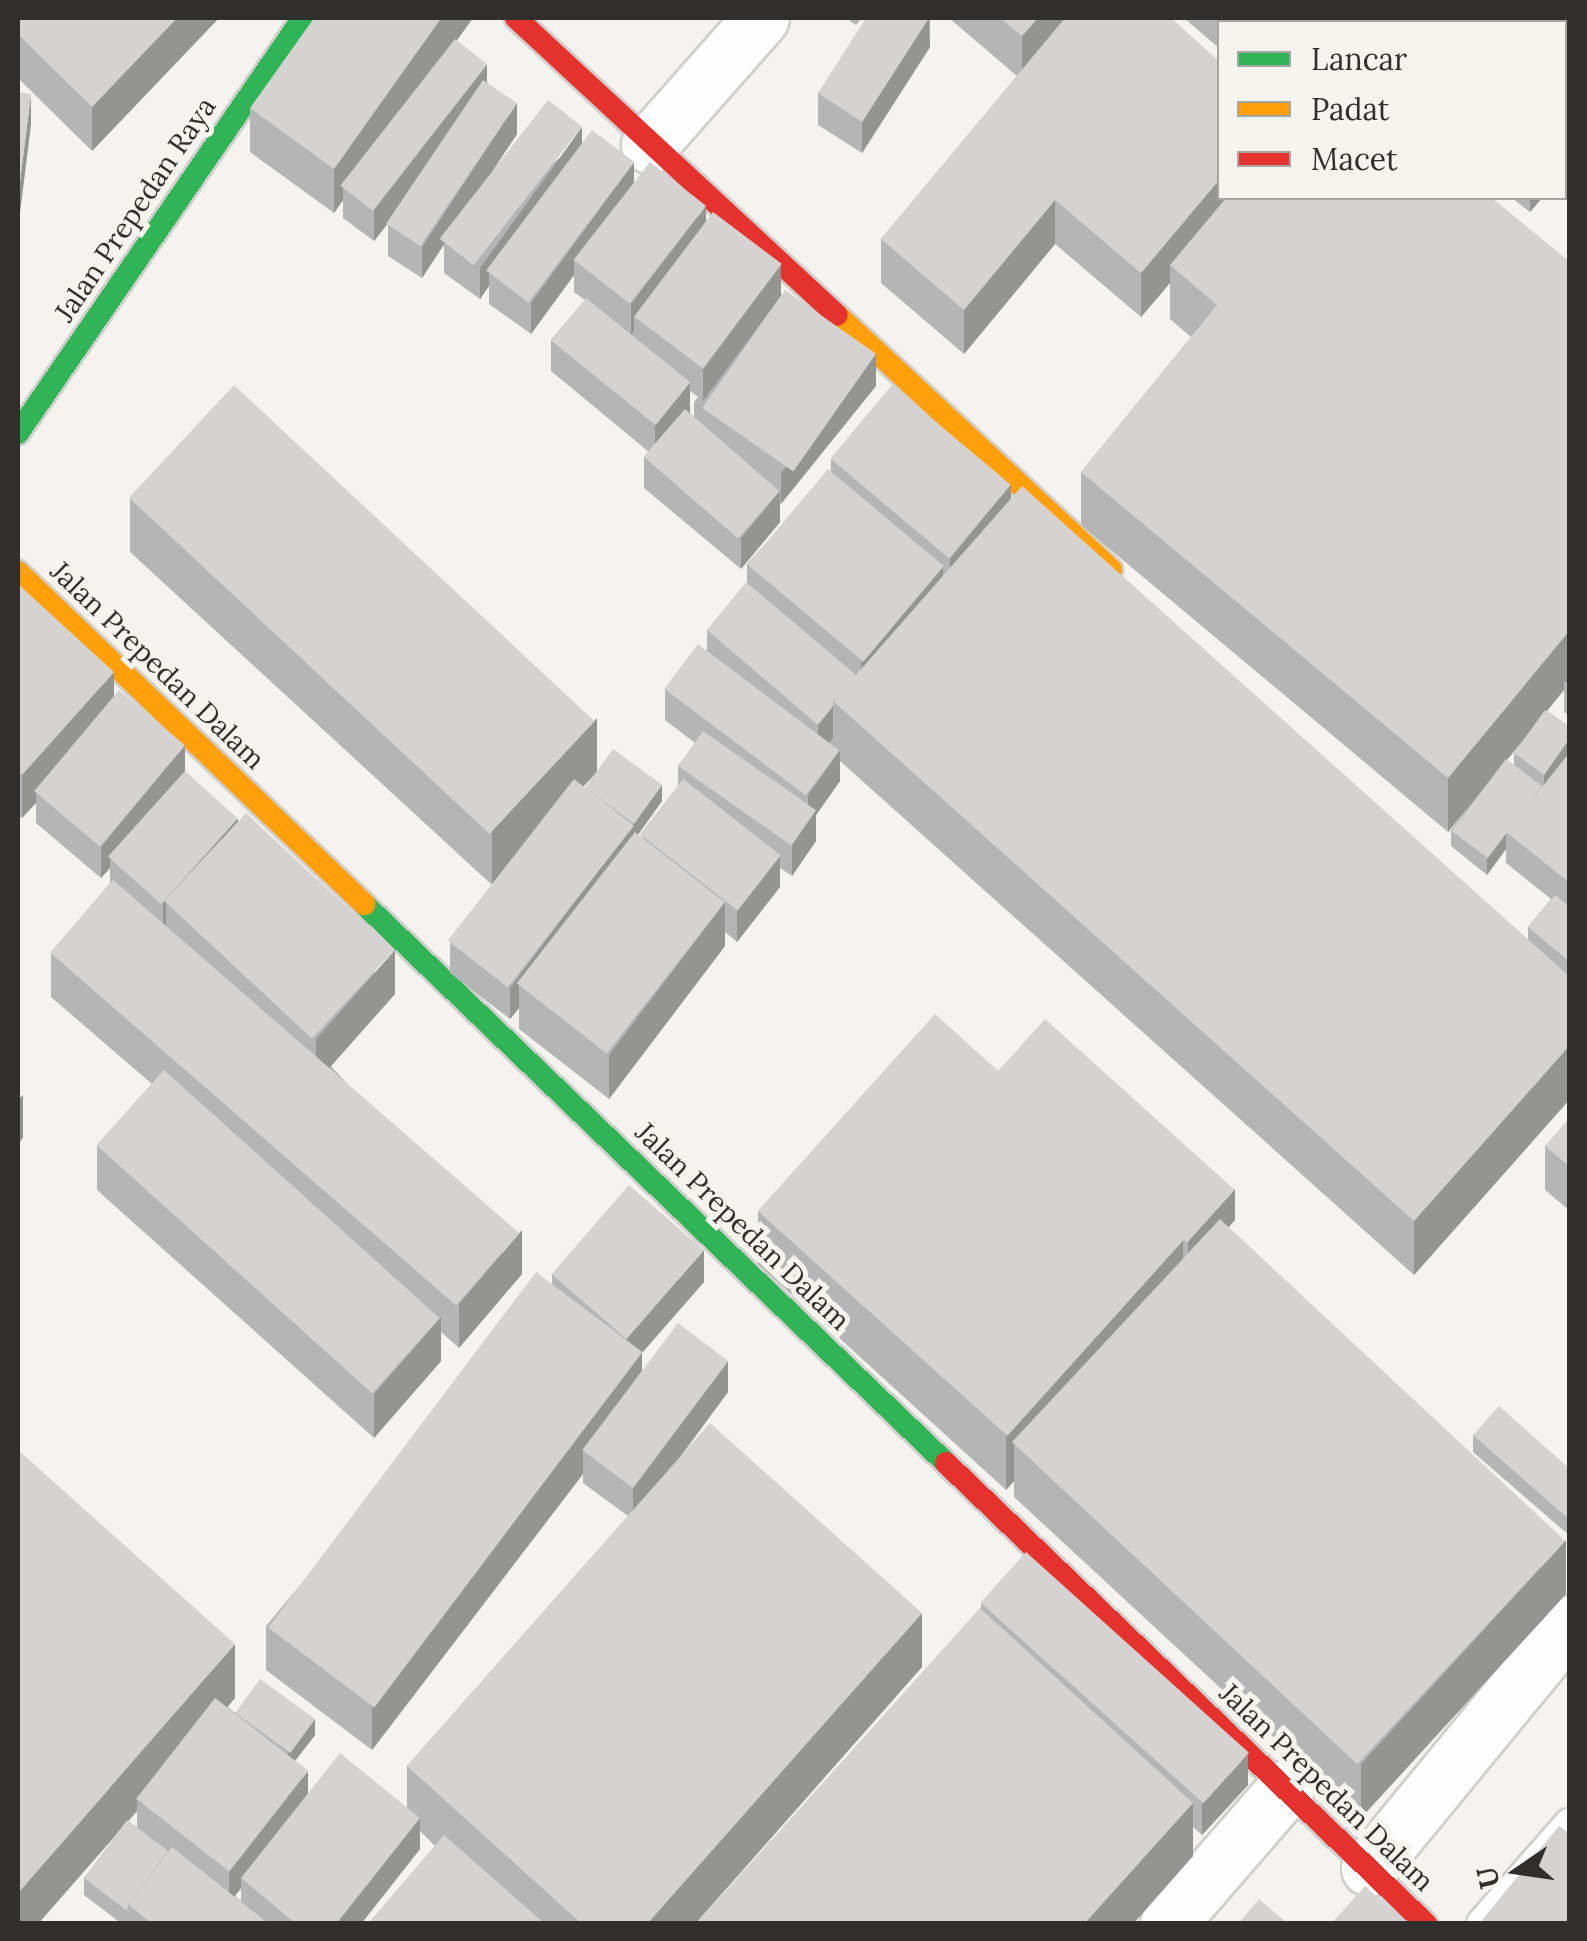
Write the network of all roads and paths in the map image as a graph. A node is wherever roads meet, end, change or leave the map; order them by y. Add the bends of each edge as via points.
1 (303, 18) edge
2 (516, 18) edge
3 (761, 18) edge
4 (649, 145) junction
5 (18, 434) edge
6 (18, 572) edge
7 (1136, 595) edge
8 (1570, 1623) edge
9 (1286, 1788) junction
10 (1570, 1826) edge
11 (1369, 1868) junction
12 (1168, 1924) edge
13 (1426, 1924) edge
14 (1483, 1924) edge

1 - 5 street, Jalan Prepedan Raya
2 - 4 street
3 - 4 street
4 - 7 street via 996,458
6 - 9 street, Jalan Prepedan Dalam
8 - 11 street
9 - 11 street, Jalan Prepedan Dalam
9 - 12 street
10 - 14 lane
11 - 13 street, Jalan Prepedan Dalam

